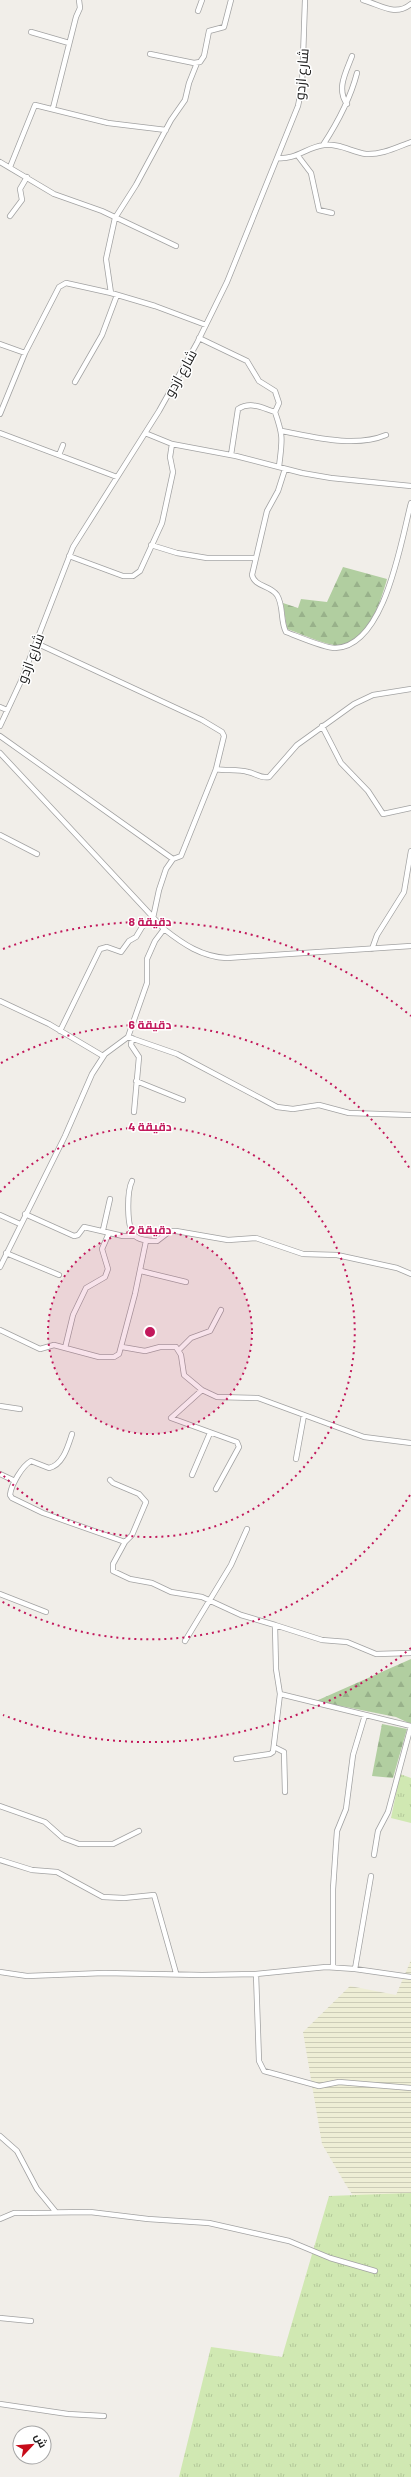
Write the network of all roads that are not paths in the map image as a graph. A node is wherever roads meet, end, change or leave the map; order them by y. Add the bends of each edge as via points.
1 (79, 0) edge
2 (202, 0) edge
3 (231, 0) edge
4 (305, 0) edge
5 (363, 0) edge
6 (411, 4) edge
7 (198, 11) dead end
8 (31, 32) dead end
9 (69, 42) junction
10 (150, 54) dead end
11 (352, 56) dead end
12 (197, 63) junction
13 (357, 73) dead end
14 (347, 104) junction
15 (53, 108) junction
16 (166, 130) junction
17 (411, 142) edge
18 (323, 145) junction
19 (298, 156) junction
20 (277, 158) junction
21 (0, 162) edge
22 (10, 167) junction
23 (27, 177) junction
24 (332, 213) dead end
25 (10, 216) dead end
26 (115, 218) junction
27 (176, 246) dead end
28 (111, 293) junction
29 (117, 295) junction
30 (206, 325) junction
31 (200, 338) junction
32 (0, 344) edge
33 (25, 353) junction
34 (75, 382) dead end
35 (275, 412) junction
36 (0, 414) edge
37 (282, 430) junction
38 (0, 433) edge
39 (145, 433) junction
40 (386, 436) dead end
41 (172, 444) junction
42 (63, 445) dead end
43 (59, 455) junction
44 (230, 455) junction
45 (279, 467) junction
46 (285, 469) junction
47 (117, 477) junction
48 (411, 486) edge
49 (411, 503) edge
50 (151, 545) junction
51 (69, 556) junction
52 (256, 558) junction
53 (36, 643) junction
54 (411, 689) edge
55 (0, 707) edge
56 (7, 710) junction
57 (0, 726) edge
58 (322, 726) junction
59 (0, 736) edge
60 (0, 753) edge
61 (216, 769) junction
62 (411, 808) edge
63 (0, 835) edge
64 (411, 851) edge
65 (37, 854) dead end
66 (173, 859) junction
67 (154, 918) junction
68 (164, 929) junction
69 (411, 946) edge
70 (372, 948) junction
71 (0, 1001) edge
72 (60, 1031) junction
73 (130, 1038) junction
74 (103, 1056) junction
75 (136, 1081) junction
76 (183, 1100) dead end
77 (134, 1112) dead end
78 (411, 1115) edge
79 (132, 1182) dead end
80 (110, 1199) dead end
81 (25, 1214) junction
82 (0, 1215) edge
83 (20, 1224) junction
84 (103, 1230) junction
85 (109, 1233) junction
86 (135, 1236) junction
87 (146, 1241) junction
88 (6, 1253) junction
89 (0, 1267) edge
90 (141, 1271) junction
91 (411, 1274) edge
92 (59, 1275) dead end
93 (186, 1282) dead end
94 (221, 1310) dead end
95 (0, 1330) edge
96 (122, 1347) junction
97 (66, 1348) junction
98 (179, 1350) junction
99 (202, 1390) junction
100 (0, 1406) edge
101 (20, 1408) dead end
102 (304, 1415) junction
103 (210, 1433) junction
104 (72, 1434) dead end
105 (411, 1443) edge
106 (296, 1459) dead end
107 (0, 1474) edge
108 (192, 1475) dead end
109 (110, 1480) dead end
110 (15, 1481) junction
111 (216, 1489) dead end
112 (247, 1529) dead end
113 (125, 1542) junction
114 (0, 1594) edge
115 (210, 1600) junction
116 (46, 1612) dead end
117 (275, 1625) junction
118 (185, 1641) dead end
119 (411, 1653) edge
120 (280, 1694) junction
121 (365, 1715) junction
122 (411, 1726) edge
123 (274, 1747) junction
124 (236, 1759) dead end
125 (285, 1792) dead end
126 (0, 1806) edge
127 (139, 1831) dead end
128 (374, 1855) dead end
129 (0, 1860) edge
130 (371, 1876) dead end
131 (333, 1967) junction
132 (356, 1969) junction
133 (0, 1972) edge
134 (176, 1973) junction
135 (256, 1974) junction
136 (411, 1978) edge
137 (411, 2088) edge
138 (0, 2136) edge
139 (56, 2211) junction
140 (0, 2219) edge
141 (375, 2271) dead end
142 (0, 2318) edge
143 (31, 2321) dead end
144 (0, 2404) edge
145 (104, 2416) dead end

1 - 9 street via 80,8
2 - 7 street
3 - 12 street via 224,27 209,31 204,56
4 - 20 street, شارع ازدو via 302,86 298,106
5 - 6 street via 398,11
8 - 9 street
9 - 15 street
10 - 12 street
11 - 14 street via 342,84 342,97
12 - 16 street via 185,100
13 - 14 street
14 - 18 street
15 - 16 street via 108,123
15 - 22 street via 38,105 32,107
16 - 26 street
17 - 18 street via 382,153 366,154 335,145
18 - 19 street
19 - 20 street
19 - 24 street via 311,173 319,210
20 - 30 street, شارع ازدو via 227,282
21 - 22 street
22 - 23 street
23 - 25 street via 20,189 22,200
23 - 26 street via 54,194 81,202
26 - 27 street
26 - 28 street via 106,259
28 - 29 street
28 - 33 street via 62,284
29 - 30 street
29 - 34 street via 102,335
30 - 31 street, شارع ازدو
31 - 35 street via 250,364 260,381 275,391 279,403
31 - 39 street, شارع ازدو
32 - 33 street
33 - 36 street
35 - 37 street
35 - 44 street via 249,405 238,409
37 - 40 street via 318,438 360,441
37 - 45 street
38 - 43 street
39 - 41 street
39 - 47 street, شارع ازدو
41 - 44 street
41 - 50 street via 172,480 162,523
42 - 43 street
43 - 47 street
44 - 45 street
45 - 46 street
46 - 48 street via 331,478
46 - 52 street via 278,491 267,512
47 - 51 street, شارع ازدو via 82,530
49 - 52 street via 386,596 366,634 352,644 331,647 286,632 278,596 253,579
50 - 51 street via 140,571 128,577
50 - 52 street via 207,558
51 - 53 street, شارع ازدو
53 - 56 street, شارع ازدو
53 - 61 street via 202,720 222,732 224,740
54 - 58 street via 364,697
55 - 56 street
56 - 57 street, شارع ازدو
58 - 61 street via 288,753 269,777 264,778 247,771 230,772
58 - 62 street via 341,763 368,791 383,814
59 - 66 street
60 - 67 street
61 - 66 street via 181,856
63 - 65 street
64 - 70 street via 404,892
66 - 67 street via 159,890
67 - 68 street
67 - 72 street via 142,927 121,952 107,947 100,949
68 - 70 street via 183,944 215,957
68 - 73 street via 147,958 147,983
69 - 70 street
71 - 72 street
72 - 74 street
73 - 74 street
73 - 75 street via 131,1045 139,1057
73 - 78 street via 178,1054 277,1107 293,1109 319,1105 349,1113
74 - 81 street
75 - 76 street
75 - 77 street
79 - 86 street via 128,1202
80 - 84 street
81 - 83 street
81 - 84 street via 74,1236 84,1227
82 - 83 street
83 - 88 street
84 - 85 street
85 - 86 street via 130,1238
85 - 97 street via 102,1249 108,1269 105,1277 86,1288 72,1315
86 - 87 street
87 - 90 street
87 - 91 street via 161,1239 170,1231 228,1240 256,1238 303,1254 337,1255 397,1268
88 - 89 street
88 - 92 street
90 - 93 street
90 - 96 street
94 - 98 street via 210,1331 191,1338
95 - 97 street via 40,1349 54,1345
96 - 97 street via 119,1354 110,1357 99,1357
96 - 98 street via 145,1351 172,1346
98 - 99 street via 184,1375
99 - 102 street via 217,1396 258,1398
99 - 103 street via 171,1418
100 - 101 street
102 - 105 street via 364,1437
102 - 106 street
103 - 108 street
103 - 111 street via 237,1442 239,1445
104 - 110 street via 66,1452 55,1466 49,1468 36,1462 29,1462
107 - 110 street
109 - 113 street via 140,1494 146,1502 132,1535
110 - 113 street via 10,1492 12,1498 43,1513
112 - 115 street via 231,1566
113 - 115 street via 113,1564 113,1571 171,1592
114 - 116 street
115 - 117 street via 241,1615
115 - 118 street
117 - 119 street via 322,1640 346,1642 376,1654
117 - 120 street via 276,1669
120 - 121 street
120 - 123 street
121 - 122 street
121 - 131 street via 353,1755 346,1809 336,1845
122 - 128 street via 388,1812 378,1831
123 - 124 street via 270,1754
123 - 125 street via 284,1752
126 - 127 street via 45,1822 63,1838 79,1844 113,1844
129 - 134 street via 32,1870 56,1872 103,1897 154,1895
130 - 132 street
131 - 132 street
131 - 135 street
132 - 136 street
133 - 134 street via 27,1976
134 - 135 street
135 - 137 street via 259,2061 264,2071 319,2086 339,2082
138 - 139 street via 17,2151 37,2190
139 - 140 street via 14,2213
139 - 141 street via 209,2223 289,2241 330,2258
142 - 143 street
144 - 145 street via 68,2414

